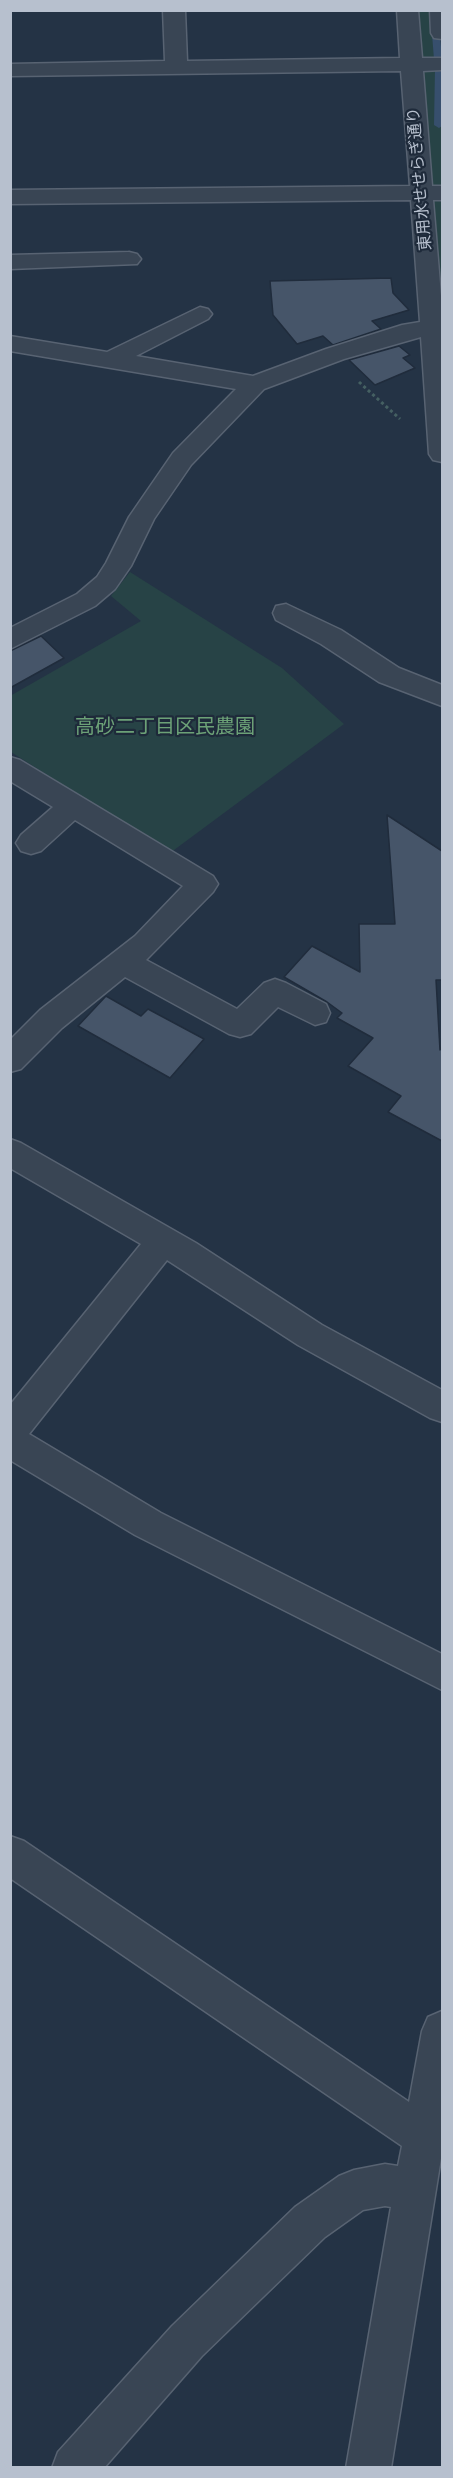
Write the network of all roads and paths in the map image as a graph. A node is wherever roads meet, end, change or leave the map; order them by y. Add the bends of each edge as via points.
1 (174, 10) edge
2 (407, 10) edge
3 (440, 10) edge
4 (442, 33) edge
5 (442, 64) edge
6 (411, 65) junction
7 (176, 68) junction
8 (10, 70) edge
9 (432, 193) edge
10 (10, 197) edge
11 (129, 259) dead end
12 (10, 262) edge
13 (200, 314) dead end
14 (438, 328) edge
15 (10, 343) edge
16 (110, 360) junction
17 (357, 380) dead end
18 (255, 384) junction
19 (405, 423) dead end
20 (442, 454) edge
21 (286, 612) dead end
22 (10, 640) edge
23 (442, 696) edge
24 (10, 767) edge
25 (74, 805) junction
26 (31, 843) dead end
27 (123, 962) junction
28 (315, 1013) dead end
29 (10, 1060) edge
30 (10, 1152) edge
31 (163, 1240) junction
32 (442, 1407) edge
33 (10, 1432) edge
34 (10, 1441) edge
35 (442, 1673) edge
36 (10, 1855) edge
37 (441, 2048) edge
38 (426, 2138) junction
39 (416, 2190) junction
40 (74, 2468) edge
41 (368, 2468) edge

1 - 7 street
2 - 6 street, 東用水せせらぎ通り
3 - 4 street
5 - 6 street
6 - 7 street
6 - 9 street, 東用水せせらぎ通り
7 - 8 street
9 - 10 street
9 - 14 street, 東用水せせらぎ通り
11 - 12 street
13 - 16 street
14 - 18 street via 411,330
14 - 20 street, 東用水せせらぎ通り
15 - 16 street
16 - 18 street
17 - 19 path
18 - 22 street via 182,459 142,518 106,583 87,600
21 - 23 street via 389,675
24 - 25 street
25 - 26 street
25 - 27 street via 203,885
27 - 28 street via 240,1025 275,991
27 - 29 street via 51,1019
30 - 31 street
31 - 32 street via 310,1335
31 - 33 street
34 - 35 street via 148,1524
36 - 38 street
37 - 38 street
38 - 39 street
39 - 40 street via 386,2185 354,2191 310,2222 187,2341
39 - 41 street

